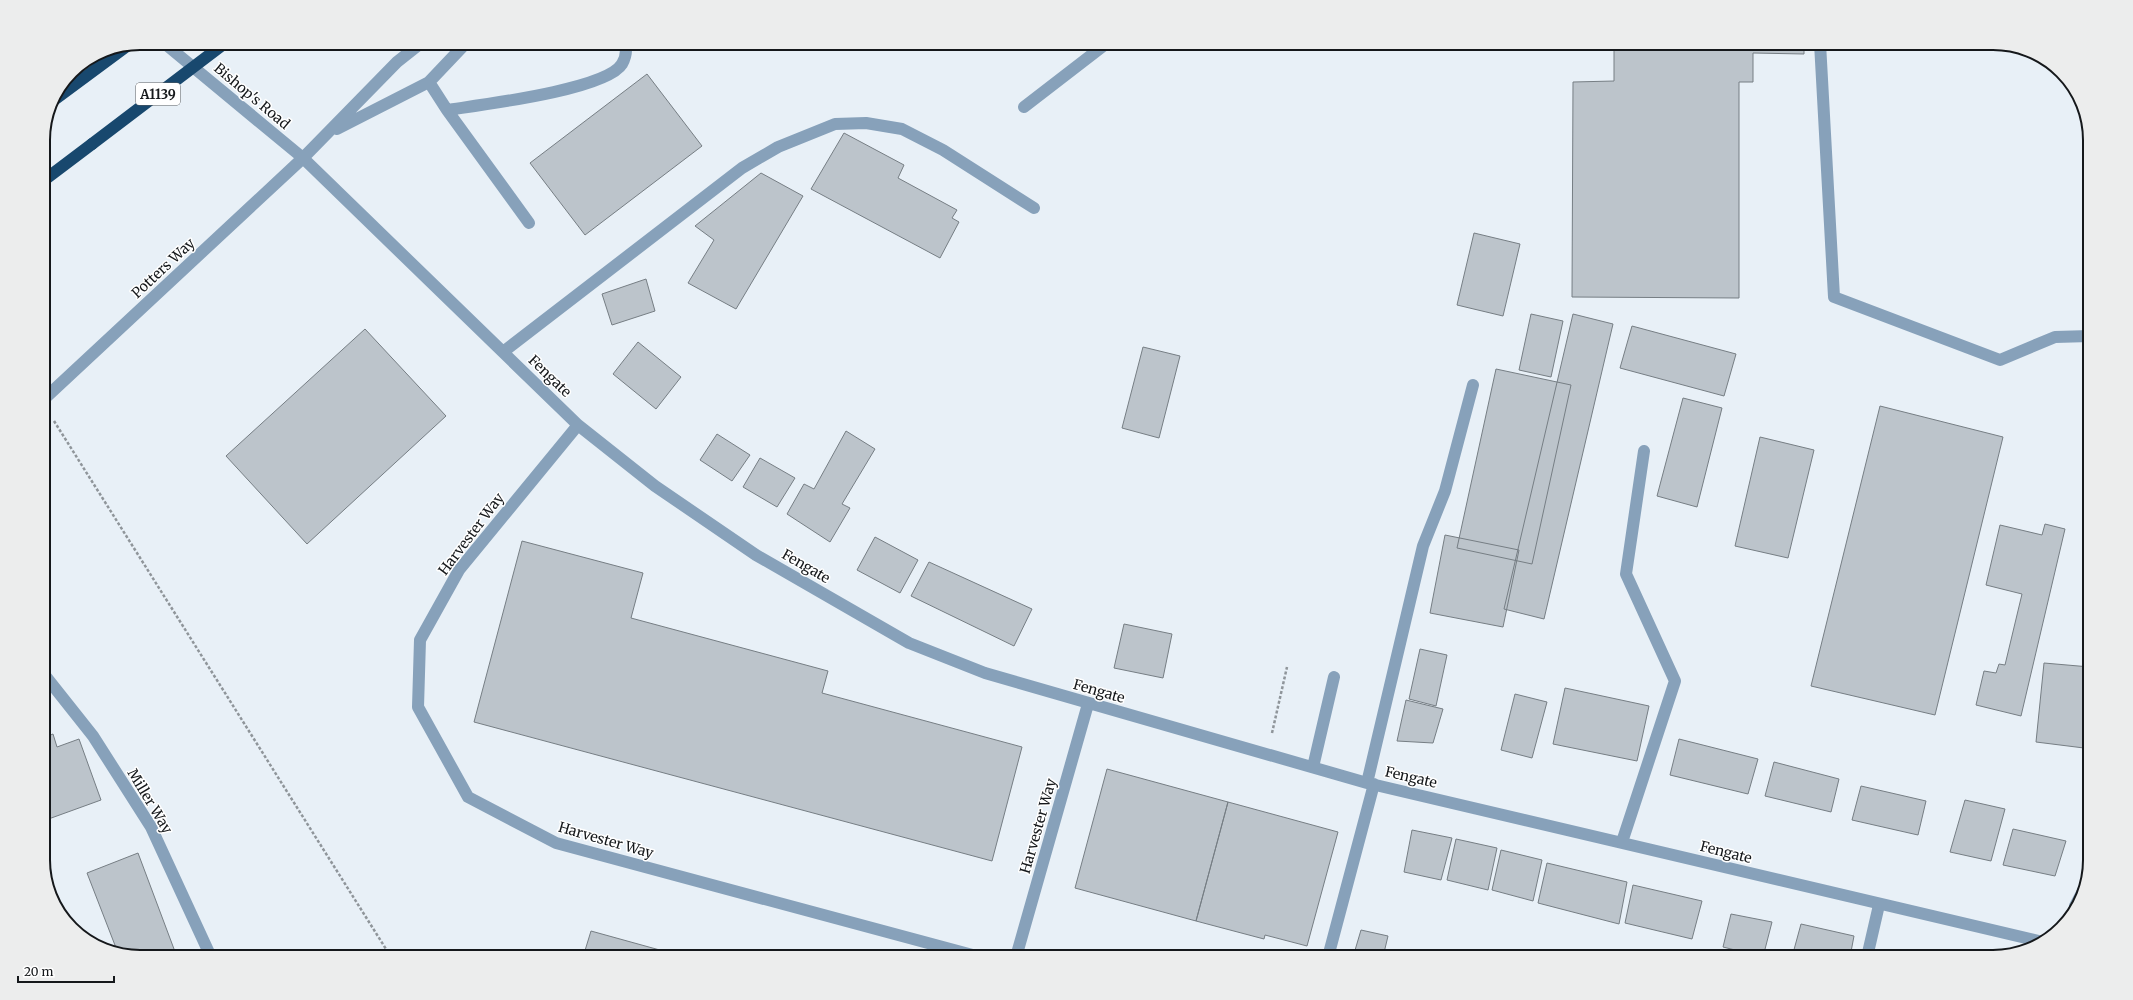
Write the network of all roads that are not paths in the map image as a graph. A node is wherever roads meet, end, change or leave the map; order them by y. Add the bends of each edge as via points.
1 (172, 50) edge
2 (216, 50) edge
3 (412, 50) edge
4 (459, 50) edge
5 (627, 50) edge
6 (1098, 50) edge
7 (1820, 50) edge
8 (117, 53) edge
9 (429, 82) junction
10 (63, 93) edge
11 (1024, 107) dead end
12 (447, 110) junction
13 (327, 134) junction
14 (303, 158) junction
15 (50, 176) edge
16 (1034, 208) dead end
17 (528, 222) dead end
18 (2083, 336) edge
19 (503, 352) junction
20 (1473, 385) dead end
21 (50, 393) edge
22 (578, 425) junction
23 (1644, 451) dead end
24 (1334, 677) dead end
25 (50, 682) edge
26 (1088, 704) junction
27 (1313, 767) junction
28 (1370, 783) junction
29 (1622, 842) junction
30 (1879, 905) junction
31 (2034, 940) edge
32 (208, 950) edge
33 (954, 950) edge
34 (1018, 950) edge
35 (1330, 950) edge
36 (1869, 950) edge

1 - 14 street, Bishop's Road
2 - 15 highway, A1139, bridge
3 - 13 street, Potters Way via 397,62
4 - 9 street
5 - 12 street via 622,64 591,83
6 - 11 street
7 - 18 street via 1834,297 2000,360 2055,337
8 - 10 highway
9 - 12 street
9 - 13 street
12 - 17 street
13 - 14 street, Potters Way
14 - 19 street, Fengate
14 - 21 street, Potters Way
16 - 19 street via 943,150 902,129 866,123 835,124 778,147 742,168
19 - 22 street, Fengate
20 - 28 street via 1445,491 1423,546
22 - 26 street, Fengate via 655,486 756,555 909,643 985,673
22 - 33 street, Harvester Way via 459,570 420,640 418,707 468,797 556,843
23 - 29 street via 1626,574 1675,681
24 - 27 street
25 - 32 street, Miller Way via 93,736 151,826
26 - 27 street, Fengate
26 - 34 street, Harvester Way
27 - 28 street, Fengate
28 - 29 street, Fengate
28 - 35 street
29 - 30 street, Fengate
30 - 31 street, Fengate
30 - 36 street

